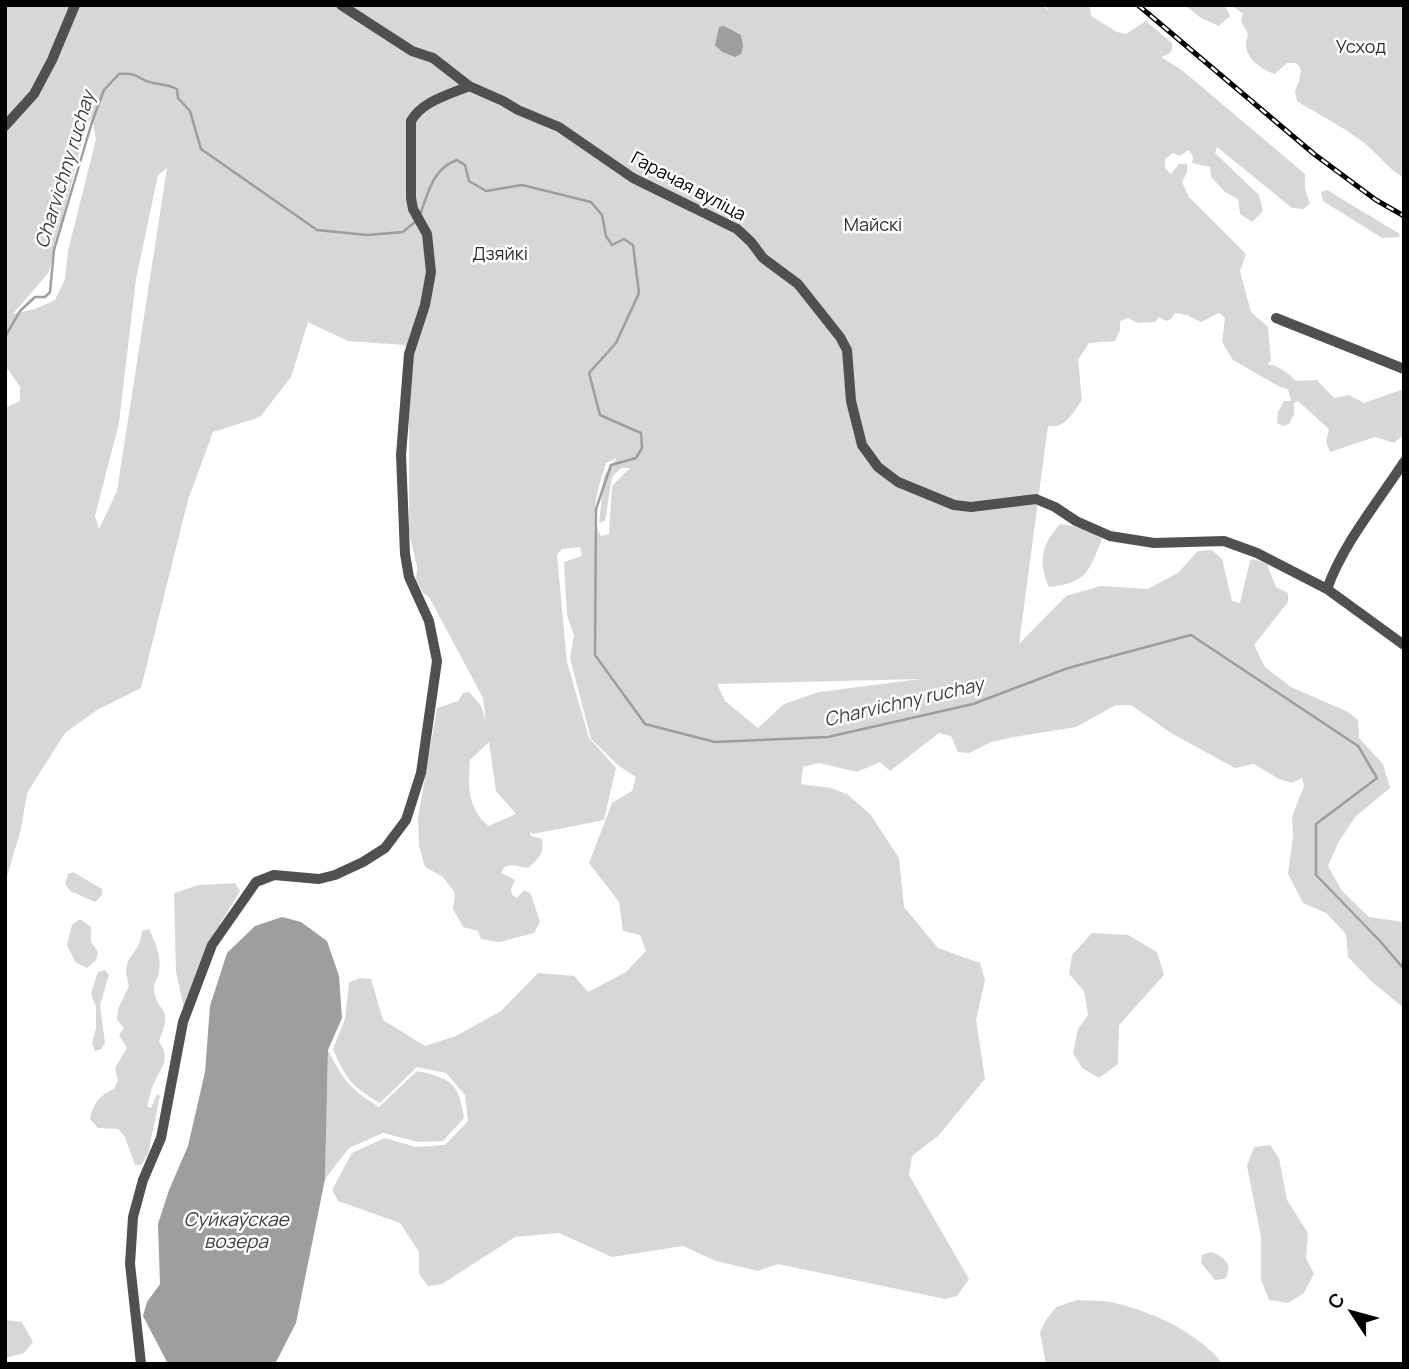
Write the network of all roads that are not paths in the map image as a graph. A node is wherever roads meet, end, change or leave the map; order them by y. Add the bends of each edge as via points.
1 (75, 5) edge
2 (341, 5) edge
3 (469, 86) junction
4 (5, 126) edge
5 (1276, 318) dead end
6 (1404, 369) edge
7 (1404, 463) edge
8 (1327, 589) junction
9 (1404, 645) edge
10 (141, 1364) edge

1 - 4 street via 34,94
2 - 3 street, Гарачая вуліца via 412,51 433,58
3 - 8 street, Гарачая вуліца via 559,127 633,178 737,229 763,258 798,284 847,350 850,401 862,445 878,467 898,482 954,505 989,506 1037,499 1110,536 1154,543 1224,541
3 - 10 street via 429,104 411,121 411,198 427,234 431,272 410,354 401,455 405,554 409,577 429,621 437,661 421,774 406,820 385,848 335,875 274,875 256,882 212,945 183,1022 161,1138 133,1217 130,1265
5 - 6 street
7 - 8 street via 1354,537
8 - 9 street

